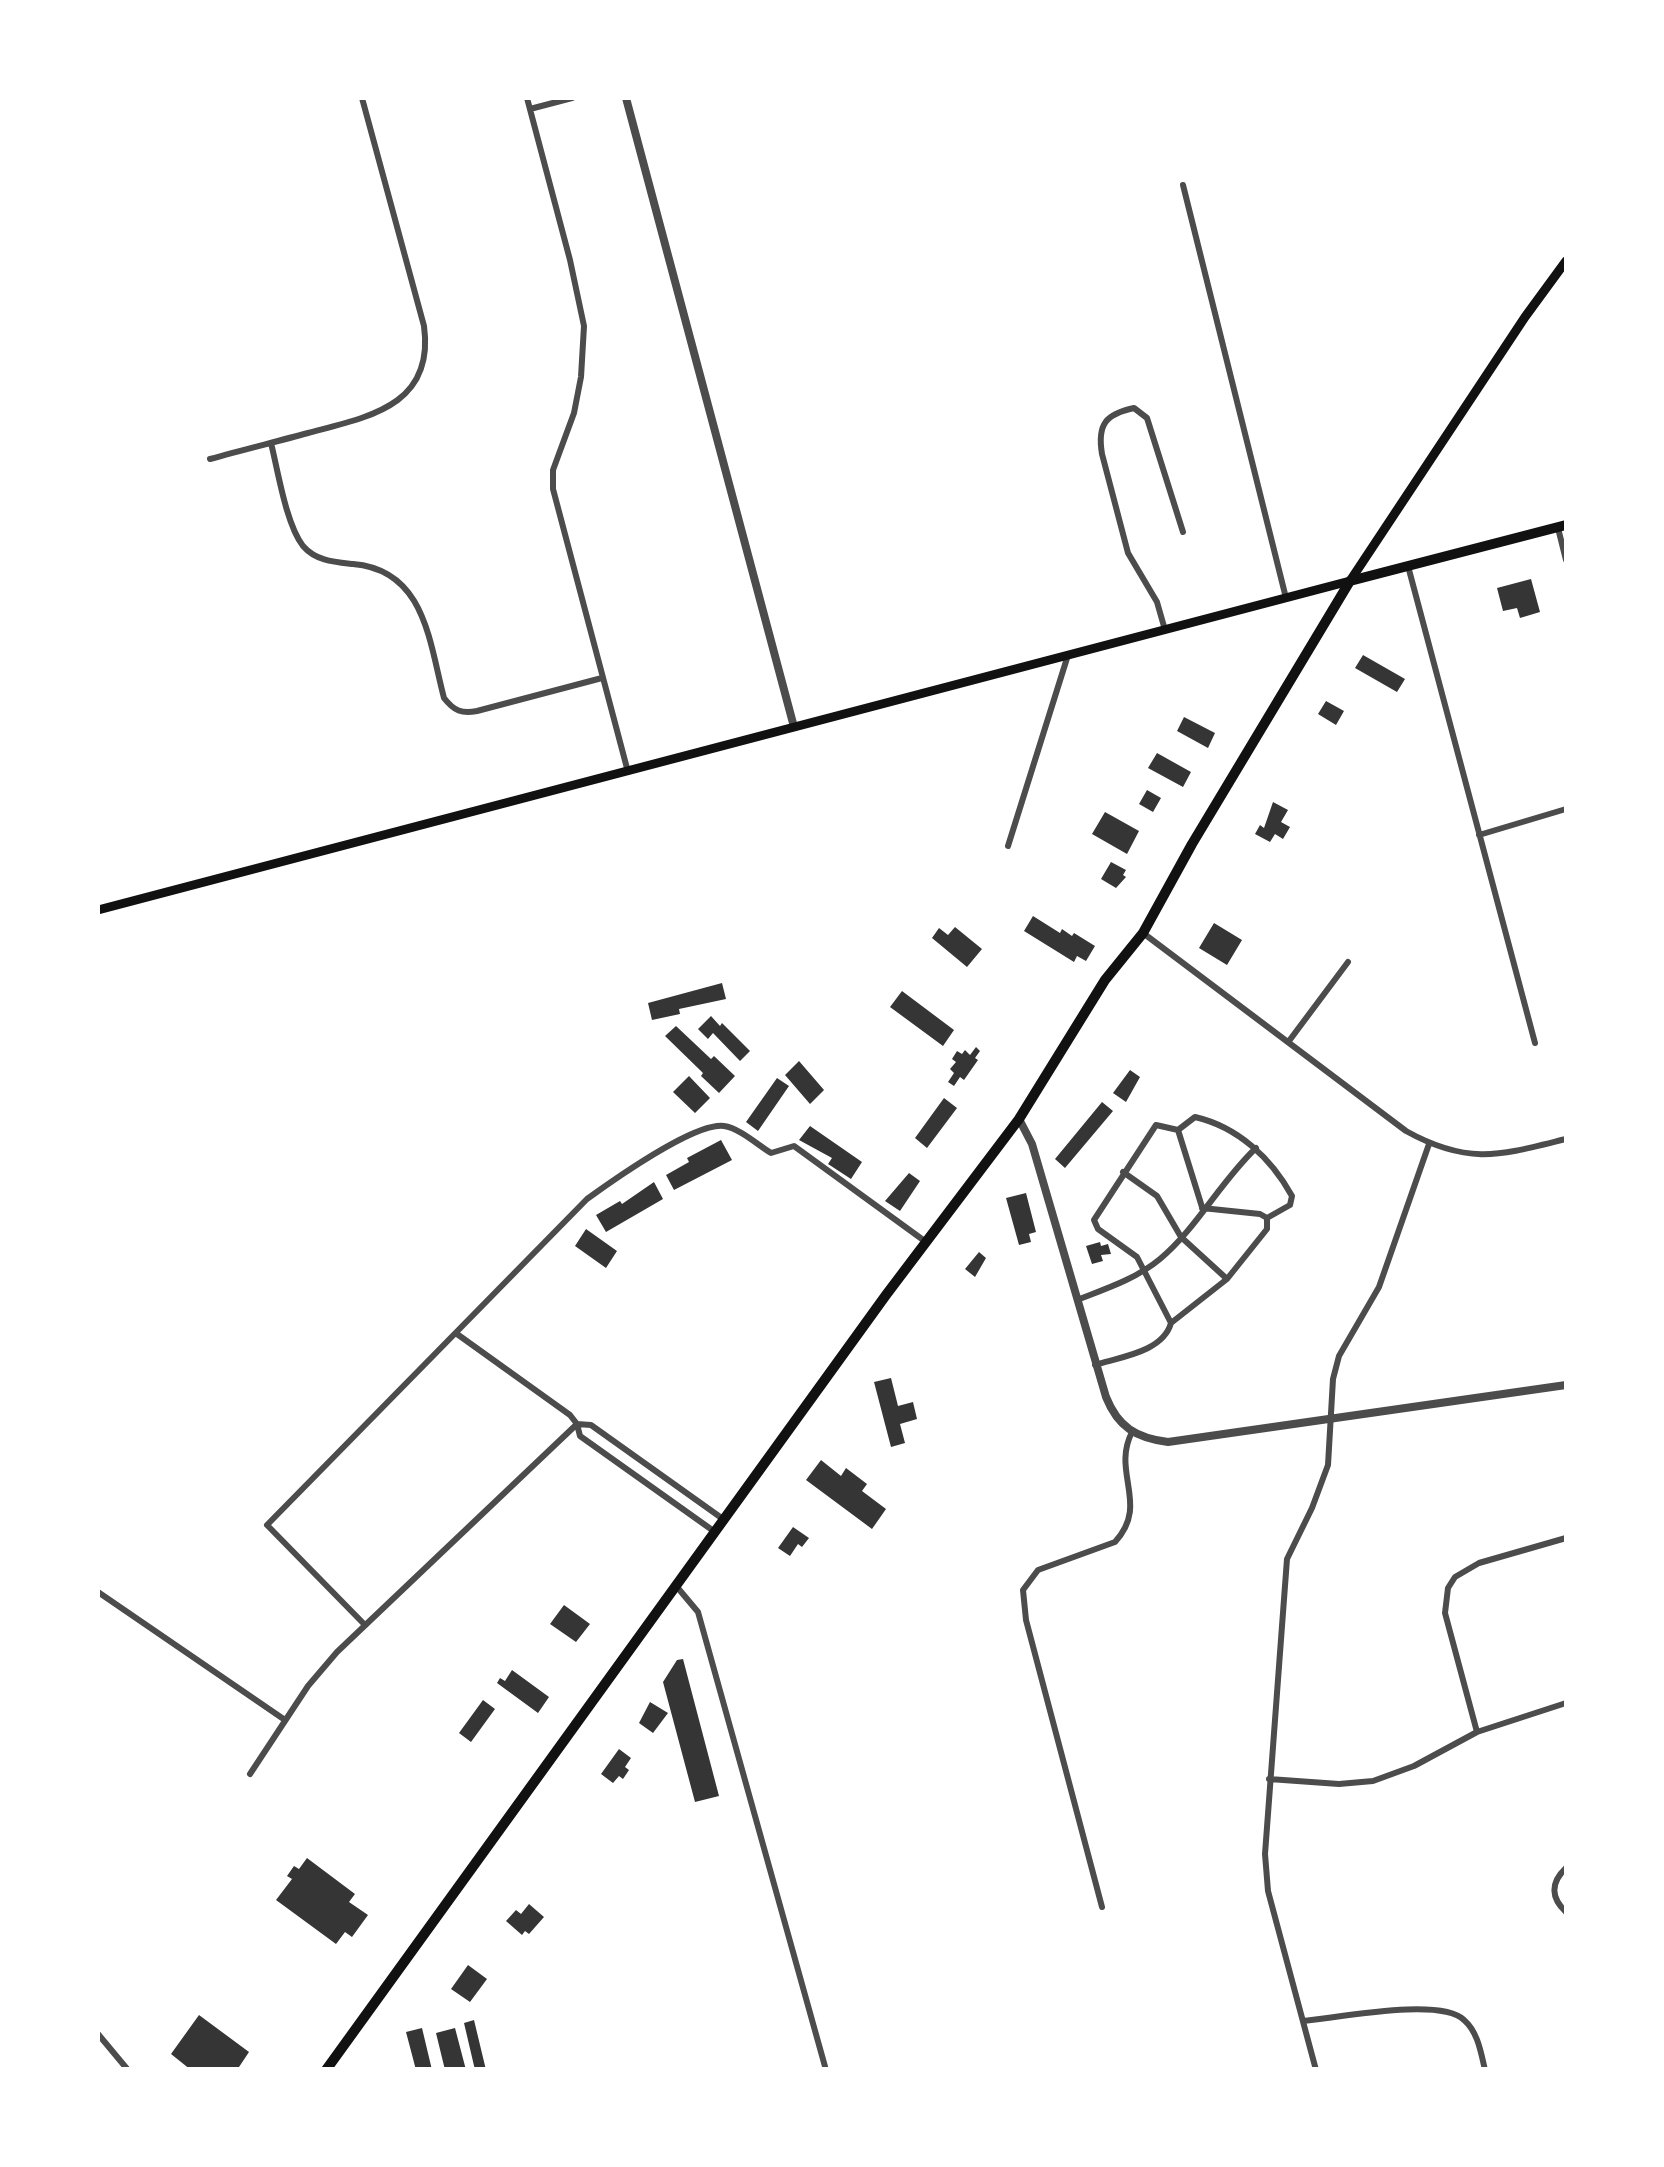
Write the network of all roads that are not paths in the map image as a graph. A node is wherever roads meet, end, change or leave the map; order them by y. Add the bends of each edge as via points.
1 (362, 98) edge
2 (526, 98) edge
3 (572, 98) edge
4 (626, 98) edge
5 (530, 109) junction
6 (1183, 185) dead end
7 (1566, 261) edge
8 (271, 443) junction
9 (210, 459) dead end
10 (1562, 526) edge
11 (1182, 532) dead end
12 (1566, 560) edge
13 (1408, 566) junction
14 (1350, 581) junction
15 (1286, 598) junction
16 (1166, 632) junction
17 (1068, 656) junction
18 (602, 678) junction
19 (794, 726) junction
20 (628, 772) junction
21 (1566, 808) edge
22 (1479, 834) junction
23 (1008, 846) dead end
24 (98, 910) edge
25 (1143, 933) junction
26 (1348, 962) dead end
27 (1290, 1041) junction
28 (1535, 1043) dead end
29 (1019, 1119) junction
30 (1178, 1130) junction
31 (1566, 1140) edge
32 (1429, 1144) junction
33 (1256, 1148) junction
34 (1123, 1172) junction
35 (1202, 1208) junction
36 (1266, 1218) junction
37 (1181, 1237) junction
38 (928, 1243) junction
39 (1144, 1270) junction
40 (1227, 1279) junction
41 (1076, 1300) junction
42 (1171, 1323) junction
43 (457, 1334) junction
44 (1095, 1365) junction
45 (1566, 1386) edge
46 (1332, 1421) junction
47 (578, 1424) junction
48 (1132, 1432) junction
49 (723, 1519) junction
50 (715, 1532) junction
51 (1566, 1538) edge
52 (677, 1587) junction
53 (98, 1592) edge
54 (364, 1624) junction
55 (1566, 1703) edge
56 (285, 1720) junction
57 (1477, 1732) junction
58 (250, 1774) dead end
59 (1269, 1779) junction
60 (1566, 1868) edge
61 (1102, 1907) dead end
62 (1566, 1912) edge
63 (1302, 2021) junction
64 (98, 2034) edge
65 (331, 2067) edge
66 (128, 2070) edge
67 (826, 2070) edge
68 (1316, 2070) edge
69 (1486, 2070) edge

1 - 8 street via 424,326 424,357 412,387 384,410
2 - 5 street
3 - 5 street
4 - 19 street
5 - 18 street via 584,326 581,378 553,489
6 - 15 street
7 - 14 main road
8 - 9 street
8 - 18 street via 302,544 318,558 370,566 403,584 422,615 450,706 478,711
10 - 12 street
10 - 13 main road
11 - 16 street via 1147,418 1134,408 1116,412 1104,423 1102,454 1128,553
13 - 14 main road
13 - 22 street
14 - 15 main road
14 - 25 main road
15 - 16 main road
16 - 17 main road
17 - 19 main road
17 - 23 street
18 - 20 street
19 - 20 main road
20 - 24 main road
21 - 22 street
22 - 28 street
25 - 27 street
25 - 29 main road via 1105,980
26 - 27 street
27 - 32 street
29 - 38 main road
29 - 41 street
30 - 33 street via 1202,1119
30 - 34 street via 1152,1128
30 - 35 street
31 - 32 street via 1488,1155
32 - 46 street via 1379,1288 1339,1356
33 - 35 street
33 - 36 street via 1292,1196 1290,1205
34 - 37 street via 1157,1196
34 - 39 street via 1094,1226 1137,1257
35 - 36 street
35 - 37 street
36 - 40 street via 1267,1230
37 - 39 street
37 - 40 street
38 - 43 street via 794,1146 772,1153 727,1126 714,1127 676,1142 587,1199
38 - 49 main road
39 - 41 street
39 - 42 street
40 - 42 street
41 - 44 street
42 - 44 street via 1147,1348
43 - 47 street
43 - 54 street via 267,1525
44 - 48 street via 1114,1417
45 - 46 street
46 - 48 street via 1168,1442
46 - 59 street via 1325,1476 1286,1559
47 - 49 street
47 - 50 street via 580,1436
47 - 54 street
48 - 61 street via 1124,1449 1132,1508 1123,1534 1038,1570 1023,1590
49 - 50 main road
50 - 52 main road
51 - 57 street via 1479,1564 1448,1588 1445,1613
52 - 65 main road
52 - 67 street via 692,1601 704,1629
53 - 56 street
54 - 56 street
55 - 57 street
56 - 58 street
57 - 59 street via 1373,1781
59 - 63 street via 1268,1890
60 - 62 street via 1554,1886
63 - 68 street
63 - 69 street via 1449,2011 1472,2028
64 - 66 street

